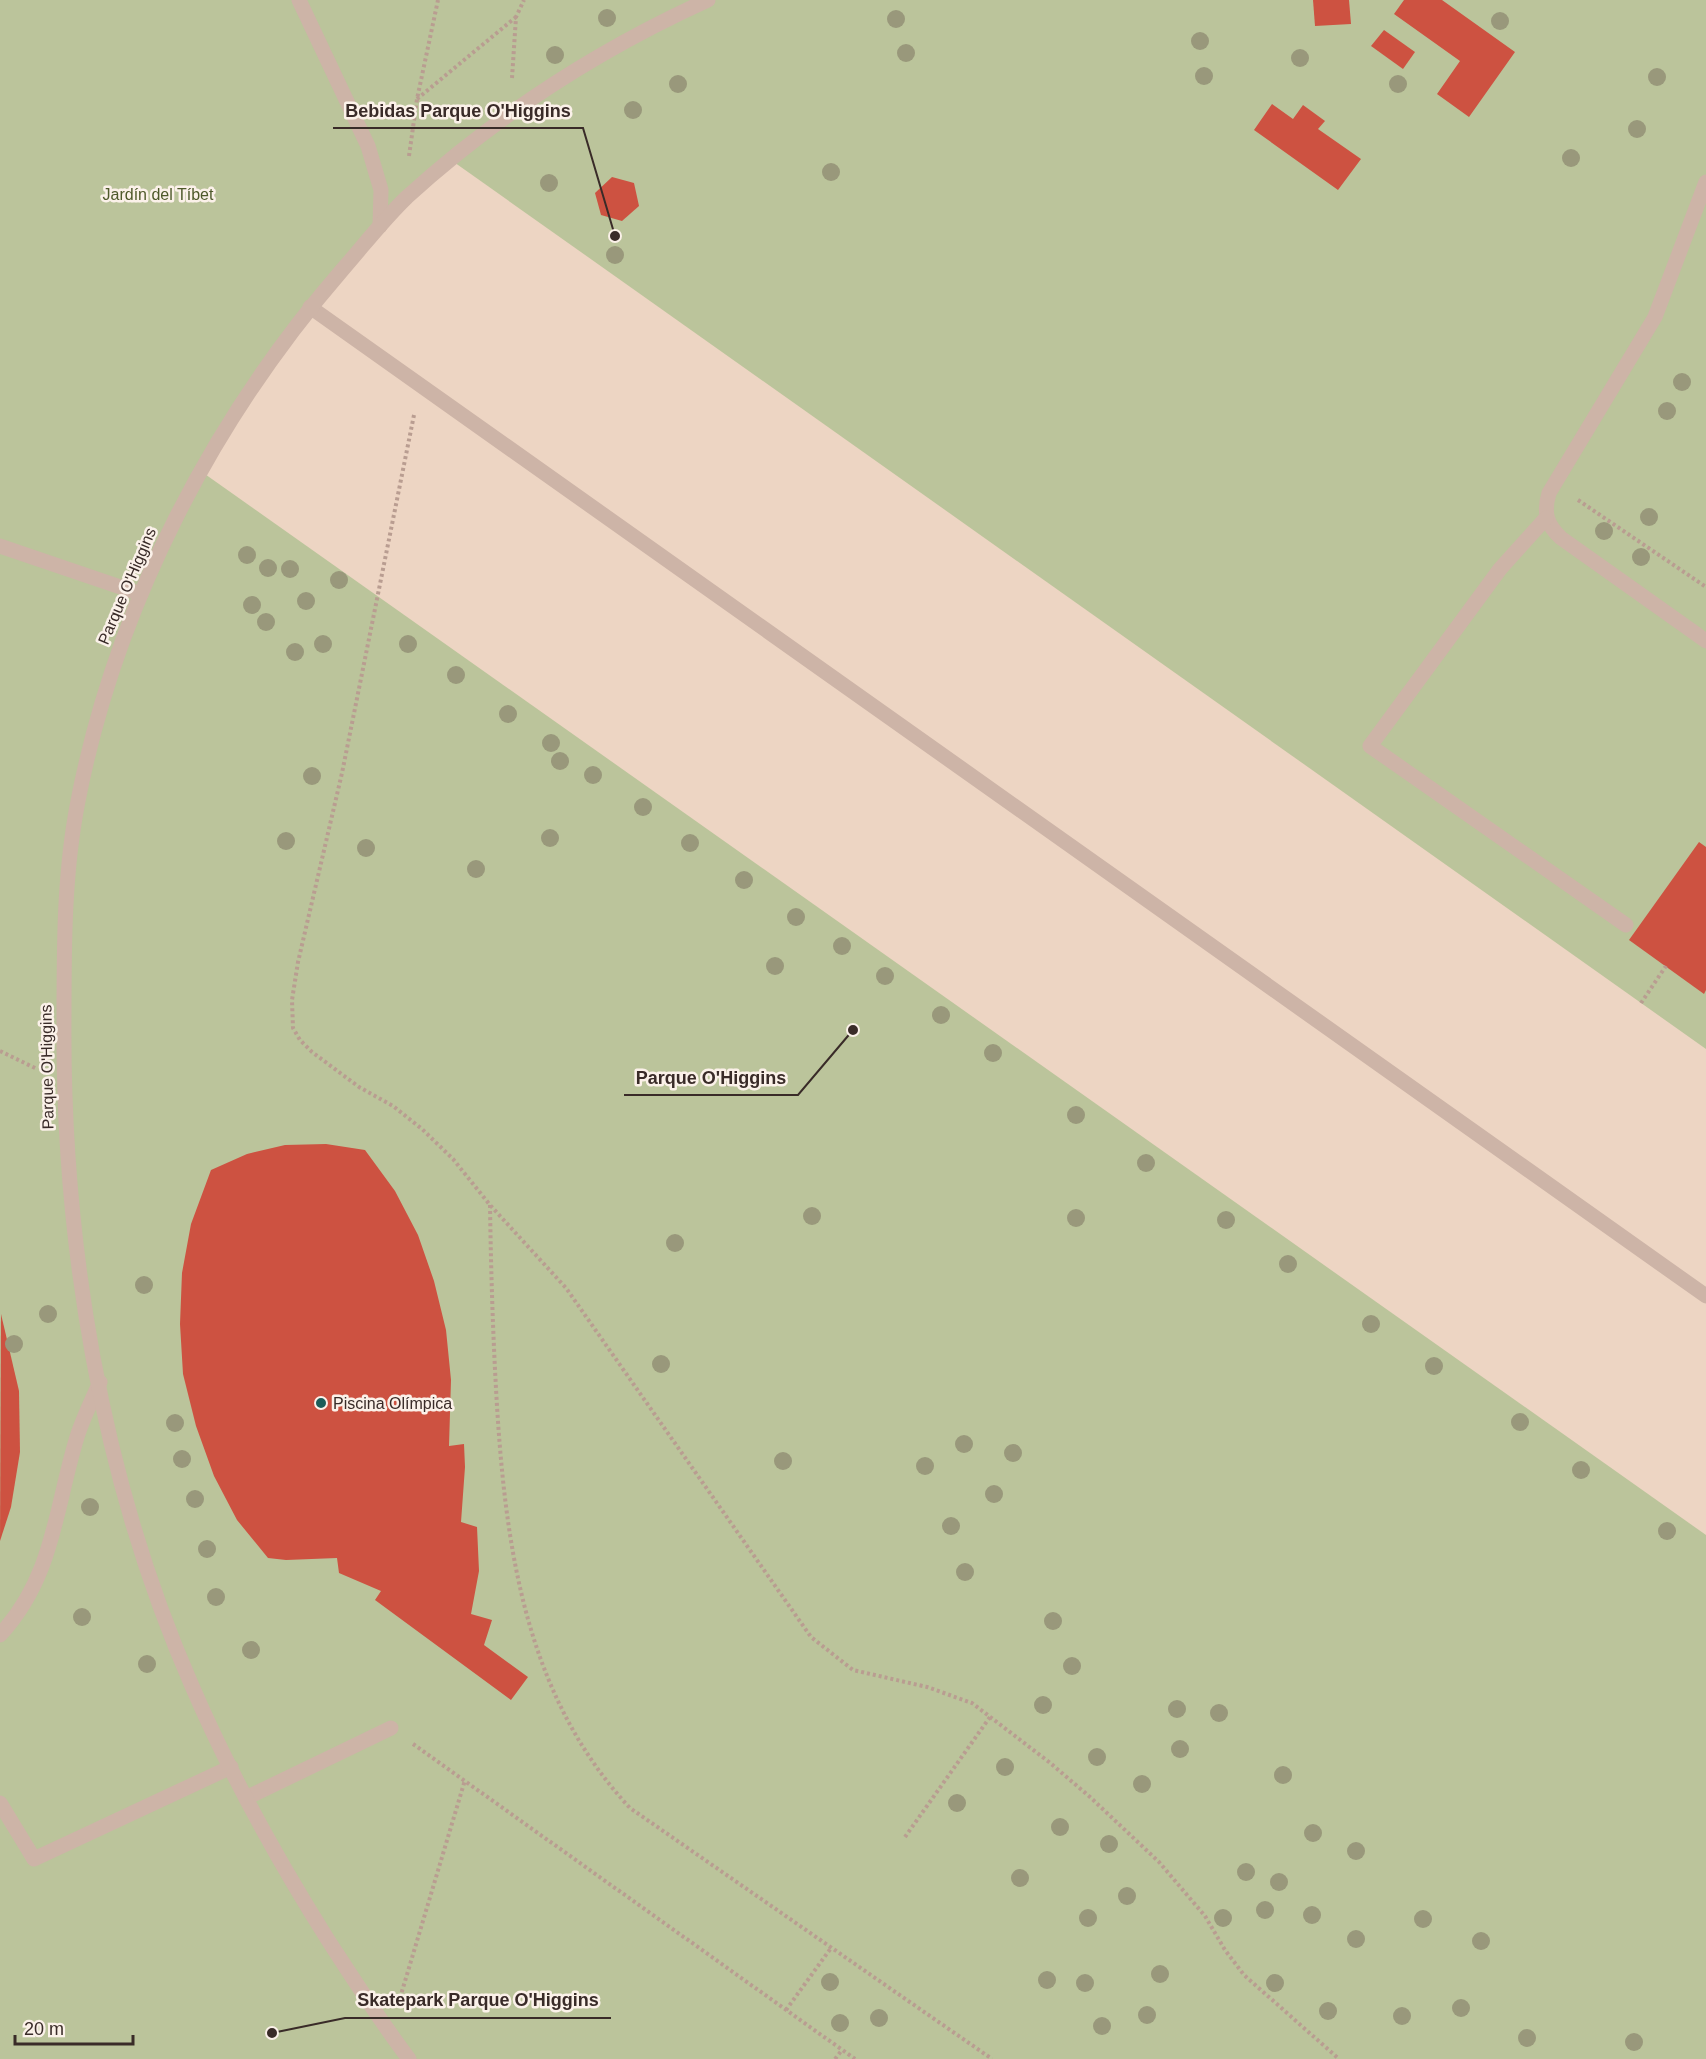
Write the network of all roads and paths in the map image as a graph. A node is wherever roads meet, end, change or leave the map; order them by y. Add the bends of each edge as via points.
1 (299, 0) edge
2 (438, 0) edge
3 (525, 0) edge
4 (708, 0) edge
5 (516, 17) junction
6 (417, 99) junction
7 (510, 112) junction
8 (1706, 182) edge
9 (402, 201) junction
10 (380, 226) junction
11 (310, 307) junction
12 (420, 385) junction
13 (1554, 484) junction
14 (1546, 518) junction
15 (0, 546) edge
16 (1706, 587) edge
17 (141, 594) junction
18 (1706, 641) edge
19 (1626, 925) dead end
20 (1666, 966) dead end
21 (1641, 1003) dead end
22 (0, 1052) edge
23 (64, 1082) junction
24 (490, 1205) junction
25 (1706, 1296) edge
26 (100, 1382) junction
27 (0, 1635) edge
28 (990, 1717) junction
29 (391, 1728) joint
30 (231, 1767) junction
31 (465, 1780) junction
32 (246, 1797) junction
33 (0, 1803) edge
34 (905, 1837) dead end
35 (831, 1948) junction
36 (786, 2010) junction
37 (390, 2033) junction
38 (842, 2050) junction
39 (409, 2059) edge
40 (836, 2059) edge
41 (855, 2059) edge
42 (992, 2059) edge
43 (1339, 2059) edge

1 - 10 lane via 368,146 381,190
2 - 6 path
3 - 5 path
4 - 7 lane, Parque O'Higgins via 613,49
5 - 6 path
5 - 7 path
6 - 9 path
7 - 9 lane, Parque O'Higgins
8 - 13 lane via 1655,317
9 - 10 lane, Parque O'Higgins
10 - 11 lane, Parque O'Higgins
11 - 12 lane
11 - 17 lane, Parque O'Higgins via 208,460 158,551
12 - 24 path via 342,773 298,962 292,1000 293,1028 312,1052 422,1129 453,1159
12 - 25 lane
13 - 14 lane via 1545,505
13 - 16 path
14 - 18 lane via 1561,538
14 - 19 lane via 1500,569 1370,746
15 - 17 lane
17 - 23 lane, Parque O'Higgins via 110,675 76,807 64,947
20 - 21 path
22 - 23 path
23 - 26 lane, Parque O'Higgins via 75,1242
24 - 28 path via 566,1288 811,1636 853,1670 949,1694 972,1703
24 - 35 path via 491,1309 501,1473 517,1582 548,1679 584,1752 630,1808
26 - 27 lane via 78,1437 37,1583 18,1616
26 - 30 lane, Parque O'Higgins via 110,1437 158,1599 189,1680
28 - 34 path
28 - 43 path via 1090,1797 1159,1862 1205,1916 1244,1974
29 - 31 path
29 - 32 lane
30 - 32 lane, Parque O'Higgins
30 - 33 lane via 34,1859
31 - 36 path
31 - 37 path
32 - 37 lane, Parque O'Higgins via 299,1893
35 - 36 path
35 - 42 path
36 - 38 path
37 - 39 lane, Parque O'Higgins
38 - 40 path
38 - 41 path

